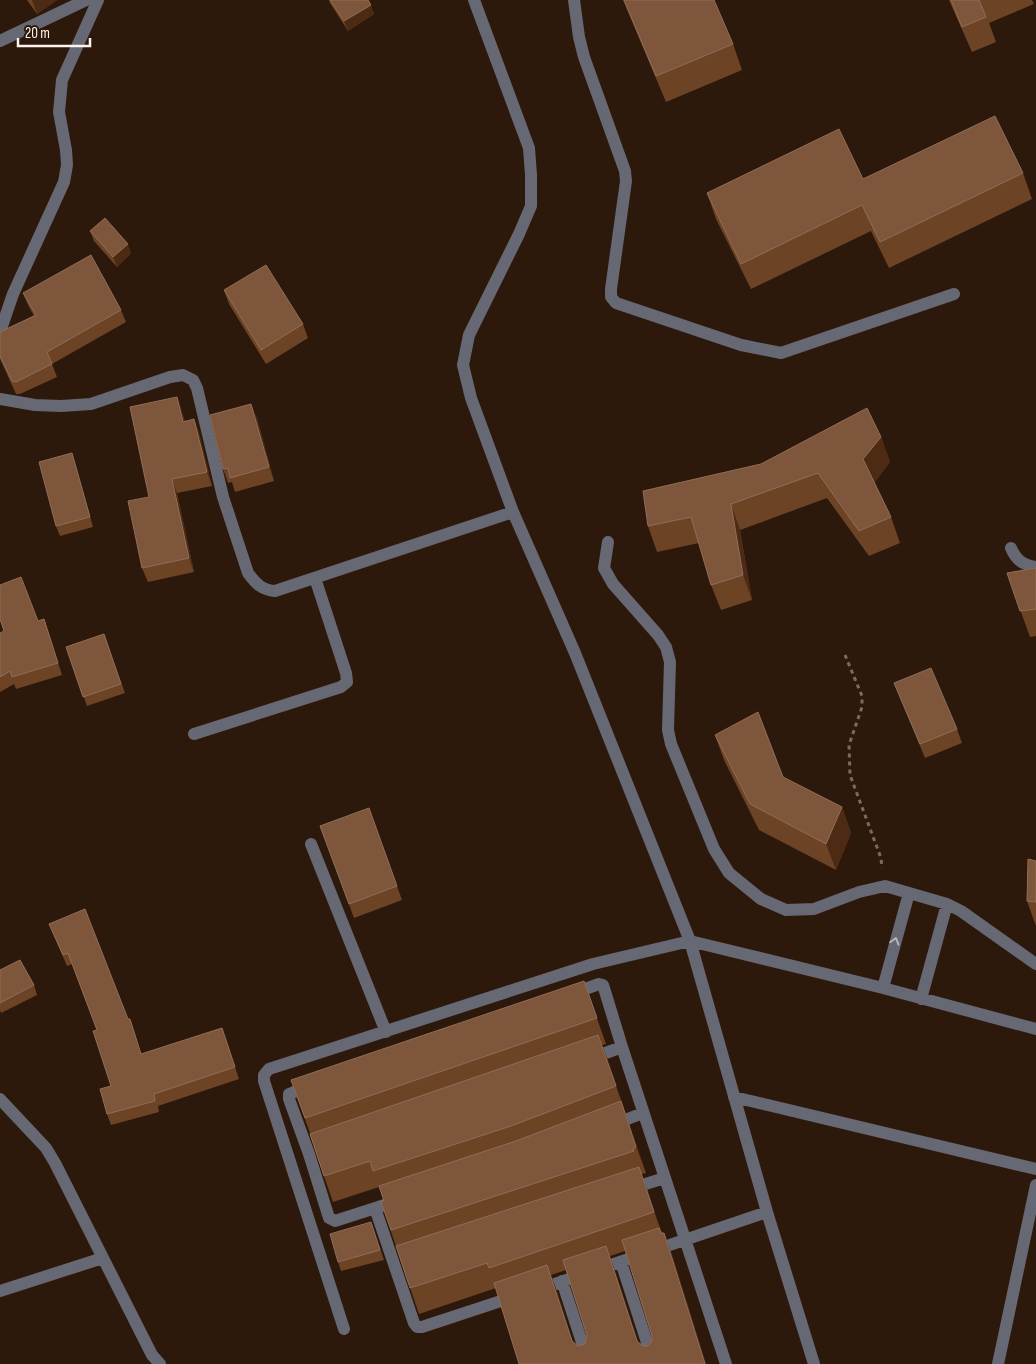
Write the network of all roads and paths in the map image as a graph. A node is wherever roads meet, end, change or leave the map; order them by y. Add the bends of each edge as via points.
1 (86, 0) edge
2 (98, 0) edge
3 (474, 0) edge
4 (574, 0) edge
5 (0, 41) edge
6 (954, 294) dead end
7 (0, 332) edge
8 (0, 399) edge
9 (513, 512) junction
10 (608, 542) dead end
11 (1011, 548) dead end
12 (1036, 567) edge
13 (314, 578) junction
14 (845, 655) dead end
15 (194, 734) dead end
16 (311, 844) dead end
17 (885, 886) junction
18 (909, 893) junction
19 (947, 904) junction
20 (690, 941) junction
21 (1036, 964) edge
22 (883, 988) junction
23 (562, 997) edge
24 (921, 999) junction
25 (1036, 1029) edge
26 (386, 1032) junction
27 (622, 1047) junction
28 (576, 1063) edge
29 (321, 1082) edge
30 (734, 1097) junction
31 (0, 1098) edge
32 (643, 1113) junction
33 (598, 1131) edge
34 (1036, 1169) edge
35 (665, 1178) junction
36 (1036, 1185) edge
37 (618, 1193) edge
38 (412, 1196) edge
39 (376, 1208) junction
40 (767, 1212) junction
41 (685, 1241) junction
42 (103, 1258) junction
43 (621, 1262) junction
44 (562, 1281) junction
45 (0, 1291) edge
46 (344, 1329) dead end
47 (160, 1364) edge
48 (589, 1364) edge
49 (654, 1364) edge
50 (726, 1364) edge
51 (814, 1364) edge
52 (998, 1364) edge

1 - 5 street
2 - 7 street via 62,80 58,112 66,150 64,182
3 - 9 street via 529,148 531,206 469,335 463,365 470,398
4 - 6 street via 584,58 625,171 611,288 611,297 616,304 741,345 781,352
8 - 13 street via 35,405 91,404 170,377 183,375 193,380 223,496 248,574 266,590 275,591
9 - 13 street
9 - 20 street via 575,653
10 - 17 street via 604,568 613,584 666,647 670,662 668,730 671,744 714,849 729,873 761,899 786,910 814,909
11 - 12 street via 1025,566
13 - 15 street via 347,682 341,687
14 - 17 path via 862,696 862,707 849,745 850,775 881,858
16 - 26 street
17 - 18 street
18 - 19 street
22 -> 18 street
19 - 21 street
19 - 24 street
20 - 22 street
20 - 26 street via 593,964
20 - 30 street
22 - 24 street
23 - 27 street via 603,985
24 - 25 street
26 - 46 street via 275,1066 264,1075
27 - 28 street
27 - 32 street
29 - 39 street via 289,1094 289,1100 314,1152 330,1220
30 - 34 street
30 - 40 street
31 - 42 street via 46,1148
32 - 33 street
32 - 35 street
35 - 37 street
35 - 41 street
36 - 52 street
38 - 39 street
39 - 44 street via 400,1265 417,1327
40 - 41 street
40 - 51 street
41 - 43 street
41 - 50 street
42 - 45 street
42 - 47 street via 152,1355
43 - 44 street
43 - 49 street
44 - 48 street

